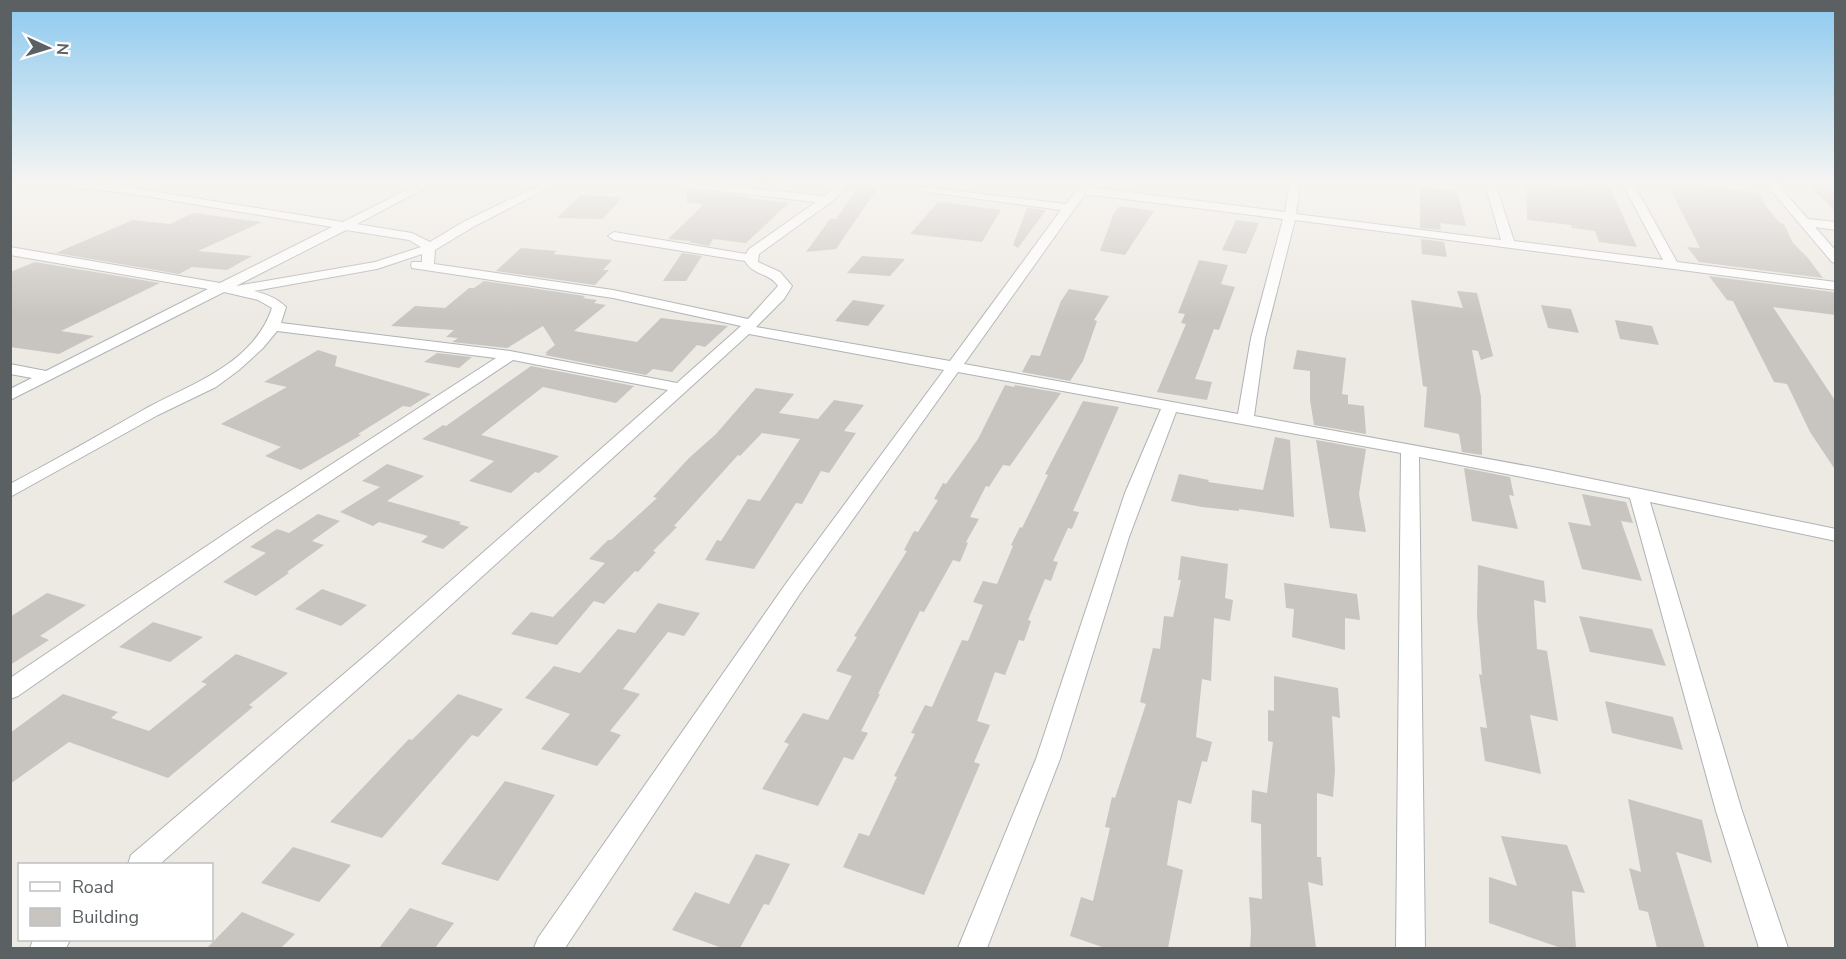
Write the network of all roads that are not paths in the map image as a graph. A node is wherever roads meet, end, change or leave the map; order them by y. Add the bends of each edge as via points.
1 (340, 228) edge
2 (354, 228) edge
3 (464, 228) edge
4 (786, 228) edge
5 (1056, 228) edge
6 (1287, 228) edge
7 (1385, 228) edge
8 (1503, 228) edge
9 (1651, 228) edge
10 (1808, 228) edge
11 (614, 236) dead end
12 (1508, 243) junction
13 (429, 248) junction
14 (10, 251) edge
15 (749, 258) junction
16 (1836, 259) edge
17 (377, 265) junction
18 (428, 265) junction
19 (1672, 265) junction
20 (309, 277) junction
21 (1836, 286) edge
22 (227, 289) junction
23 (286, 299) junction
24 (273, 326) junction
25 (749, 327) junction
26 (510, 355) junction
27 (956, 367) junction
28 (10, 369) edge
29 (48, 376) junction
30 (680, 388) junction
31 (10, 395) edge
32 (1170, 407) junction
33 (1245, 420) junction
34 (1410, 450) junction
35 (16, 484) edge
36 (1639, 496) junction
37 (1836, 535) edge
38 (10, 690) edge
39 (142, 863) edge
40 (548, 948) edge
41 (972, 948) edge
42 (1410, 948) edge
43 (1774, 948) edge

1 - 22 street
2 - 13 street via 412,237
3 - 13 street
4 - 15 street
5 - 27 street
6 - 33 street via 1258,338
7 - 12 street
8 - 12 street
9 - 19 street
10 - 16 street
11 - 15 street
12 - 19 street
13 - 17 street
13 - 18 street
14 - 22 street
15 - 25 street via 754,267 776,273 785,286
17 - 18 street
17 - 20 street
18 - 25 street via 613,294
19 - 21 street
20 - 22 street
20 - 23 street
22 - 23 street
22 - 29 street
23 - 24 street
24 - 26 street
24 - 35 street via 258,345 210,384
25 - 27 street
25 - 30 street
26 - 30 street
26 - 38 street
27 - 32 street
27 - 40 street via 794,587
28 - 29 street
29 - 31 street
30 - 39 street
32 - 33 street
32 - 41 street via 1122,525 1048,758
33 - 34 street
34 - 36 street
34 - 42 street
36 - 37 street
36 - 43 street via 1729,811

